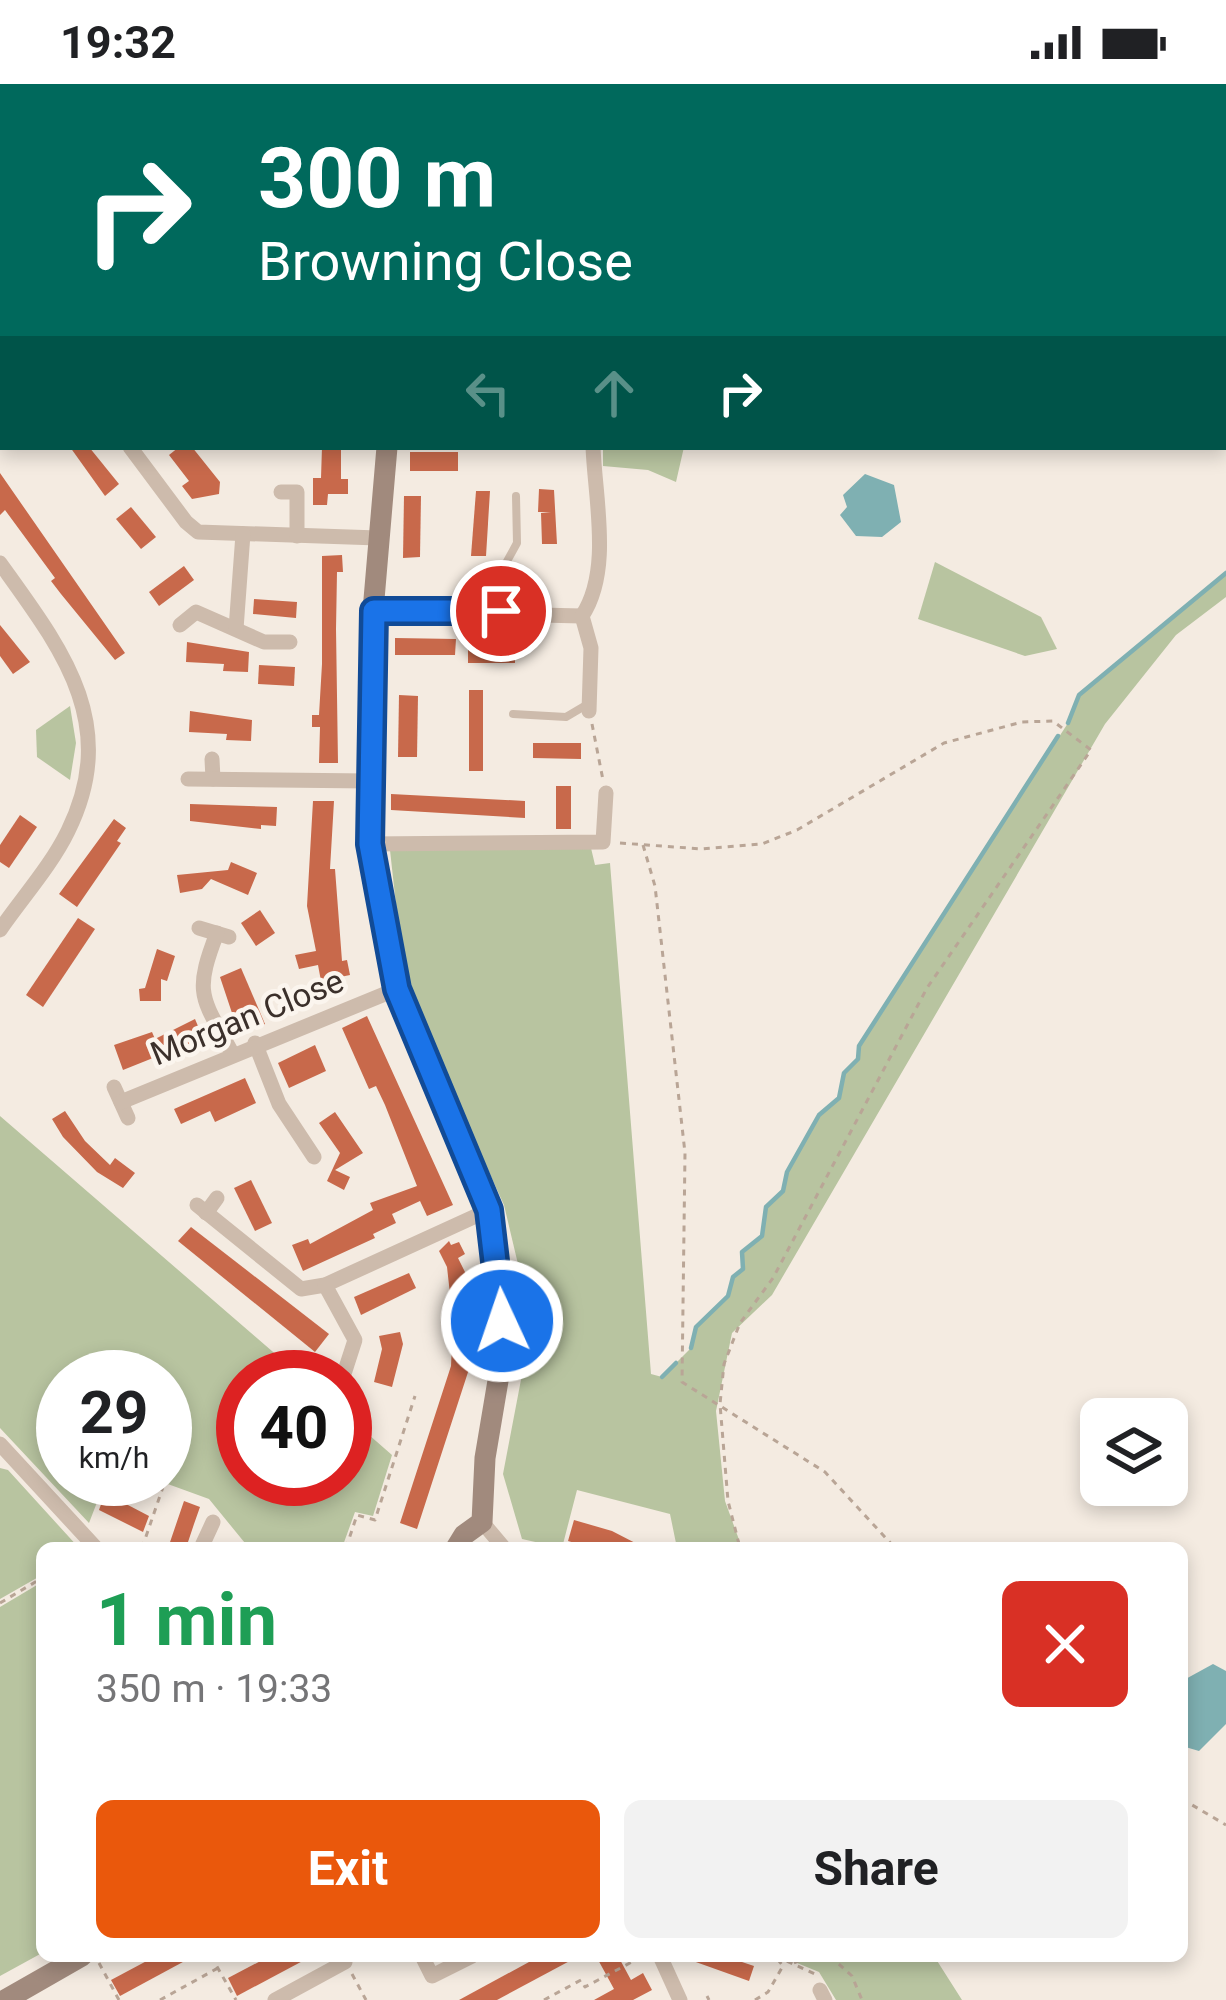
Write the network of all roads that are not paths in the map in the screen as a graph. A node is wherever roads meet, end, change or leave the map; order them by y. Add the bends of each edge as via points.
1 (132, 450) edge
2 (387, 450) edge
3 (593, 450) edge
4 (292, 488) dead end
5 (516, 496) dead end
6 (244, 534) junction
7 (297, 536) junction
8 (378, 538) junction
9 (3, 573) edge
10 (374, 611) junction
11 (501, 611) junction
12 (582, 616) junction
13 (180, 625) dead end
14 (236, 629) junction
15 (290, 642) dead end
16 (589, 707) joint
17 (513, 714) dead end
18 (212, 759) dead end
19 (188, 778) dead end
20 (213, 779) junction
21 (369, 781) junction
22 (606, 793) road end
23 (370, 844) junction
24 (199, 928) dead end
25 (0, 930) edge
26 (397, 989) junction
27 (255, 1043) junction
28 (232, 1053) junction
29 (121, 1102) dead end
30 (303, 1151) dead end
31 (217, 1198) dead end
32 (489, 1210) junction
33 (325, 1285) junction
34 (350, 1350) edge
35 (0, 1444) edge
36 (213, 1522) dead end
37 (482, 1522) junction
38 (90, 1542) edge
39 (204, 1542) edge
40 (459, 1542) edge
41 (499, 1542) edge
42 (73, 1962) edge
43 (339, 1962) edge
44 (425, 1962) edge
45 (460, 1962) edge
46 (663, 1962) edge
47 (20, 1997) edge
48 (274, 2000) edge
49 (680, 2000) edge

1 - 6 street via 198,532
2 - 8 street
3 - 12 street via 598,576
4 - 7 street
5 - 11 lane via 517,543 499,576
6 - 7 street
6 - 14 street
7 - 8 street
8 - 10 street
9 - 25 street via 64,653 80,688 87,768 67,835
10 - 11 street
10 - 21 street
11 - 12 street
12 - 16 street via 591,648
13 - 14 street via 196,612
14 - 15 street
16 - 17 lane via 566,717
18 - 20 street
19 - 20 street
20 - 21 street
21 - 23 street
22 - 23 street via 603,842
23 - 26 street
24 - 28 street via 223,935 200,989
26 - 27 street, Morgan Close
26 - 32 street
27 - 28 street, Morgan Close
27 - 30 street
28 - 29 street, Morgan Close
31 - 33 street via 201,1209 302,1289
32 - 33 street
32 - 37 street via 502,1357
33 - 34 street via 355,1340
35 - 38 street
36 - 39 street
37 - 40 street
37 - 41 street
42 - 47 street
43 - 48 street
44 - 45 street via 432,1976
46 - 49 street

